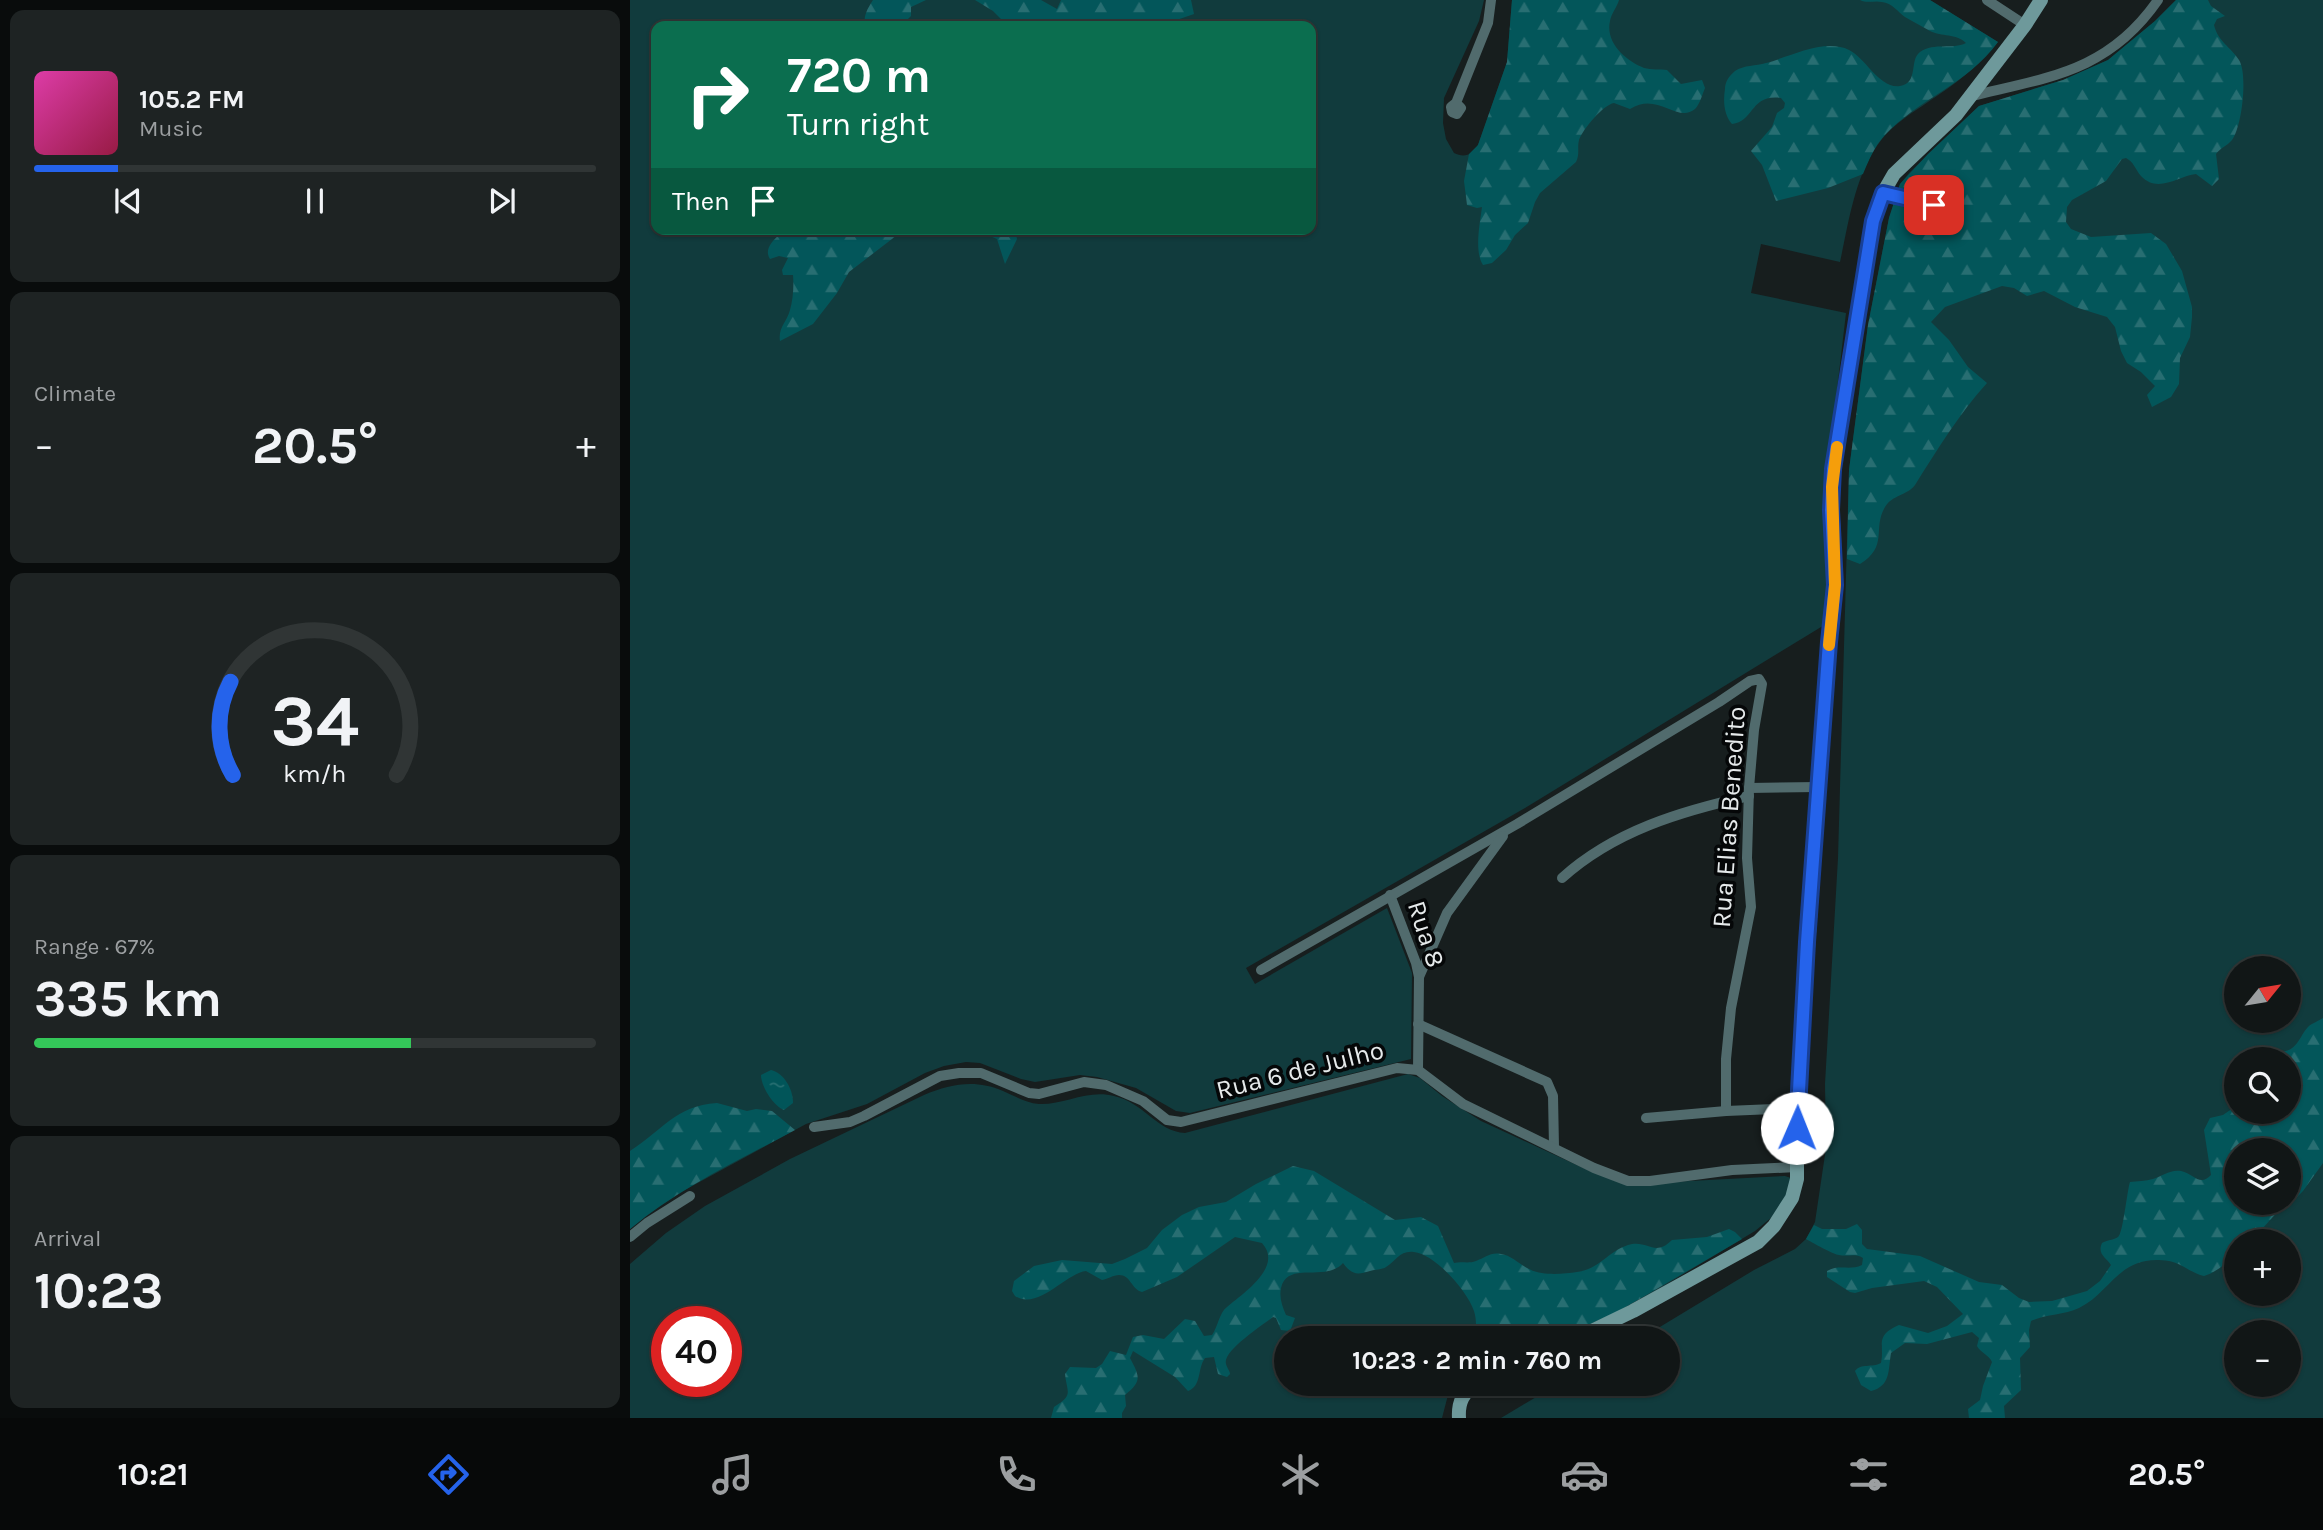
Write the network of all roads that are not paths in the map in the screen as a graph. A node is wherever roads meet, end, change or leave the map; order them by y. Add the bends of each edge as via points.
1 (1491, 0) edge
2 (1987, 0) edge
3 (2042, 0) edge
4 (2158, 0) edge
5 (2025, 25) junction
6 (1972, 96) junction
7 (1456, 103) dead end
8 (1883, 193) junction
9 (1934, 205) dead end
10 (1818, 787) junction
11 (1749, 792) junction
12 (1517, 824) junction
13 (1562, 878) dead end
14 (1390, 895) junction
15 (1261, 970) dead end
16 (1419, 977) junction
17 (1418, 1024) junction
18 (1418, 1070) junction
19 (1797, 1108) junction
20 (1726, 1111) junction
21 (1646, 1118) dead end
22 (814, 1127) dead end
23 (1554, 1147) junction
24 (1797, 1167) junction
25 (690, 1196) dead end
26 (630, 1237) edge
27 (1602, 1326) edge
28 (1463, 1396) edge
29 (1459, 1418) edge

1 - 7 street via 1488,23
2 - 5 street
3 - 5 street
4 - 6 street via 2129,36 2097,59
5 - 6 street
6 - 8 street via 1894,174
8 - 9 street
8 - 10 street via 1873,221 1833,469 1835,585
10 - 11 street
10 - 19 street
11 - 12 street, Rua Elias Benedito via 1761,692 1761,680 1755,679
11 - 13 street via 1643,826 1591,854
11 - 20 street, Rua Elias Benedito via 1751,906 1731,1008
12 - 14 street
12 - 16 street via 1496,843 1460,892
14 - 15 street
14 - 16 street, Rua 8
16 - 17 street, Rua 8
17 - 18 street, Rua 8
17 - 23 street via 1547,1082 1553,1096
18 - 22 street, Rua 6 de Julho via 1398,1068 1181,1122 1167,1119 1143,1101 1106,1085 1084,1082 1040,1094 981,1073 959,1073 940,1076 850,1122
18 - 23 street, Rua 6 de Julho via 1463,1104
19 - 20 street
19 - 24 street
20 - 21 street
23 - 24 street, Rua 6 de Julho via 1628,1181
24 - 27 street via 1793,1198 1758,1242
25 - 26 street
28 - 29 street

